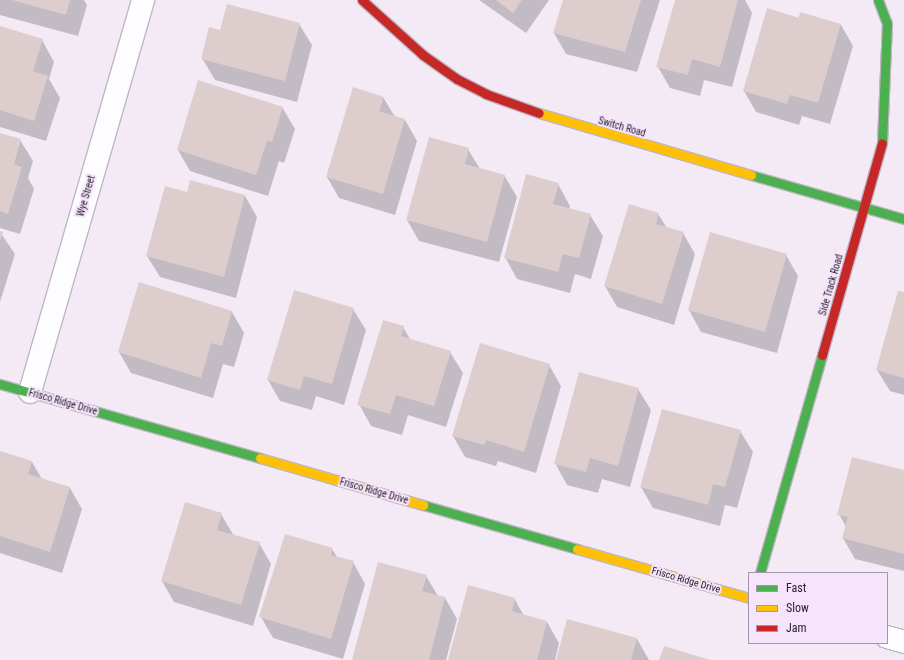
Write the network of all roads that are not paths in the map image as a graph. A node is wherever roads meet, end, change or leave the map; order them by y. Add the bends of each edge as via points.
1 (143, 0) edge
2 (362, 0) edge
3 (878, 0) edge
4 (865, 208) junction
5 (904, 219) edge
6 (0, 384) edge
7 (30, 392) junction
8 (760, 572) edge
9 (748, 598) edge
10 (888, 637) edge
11 (904, 642) edge

1 - 7 street, Wye Street
2 - 4 street, Switch Road via 423,55 457,79 486,94 566,123
3 - 4 street, Side Track Road via 887,23 882,146
4 - 5 street, Switch Road
4 - 8 street, Side Track Road
6 - 7 street, Frisco Ridge Drive
7 - 9 street, Frisco Ridge Drive
10 - 11 street

